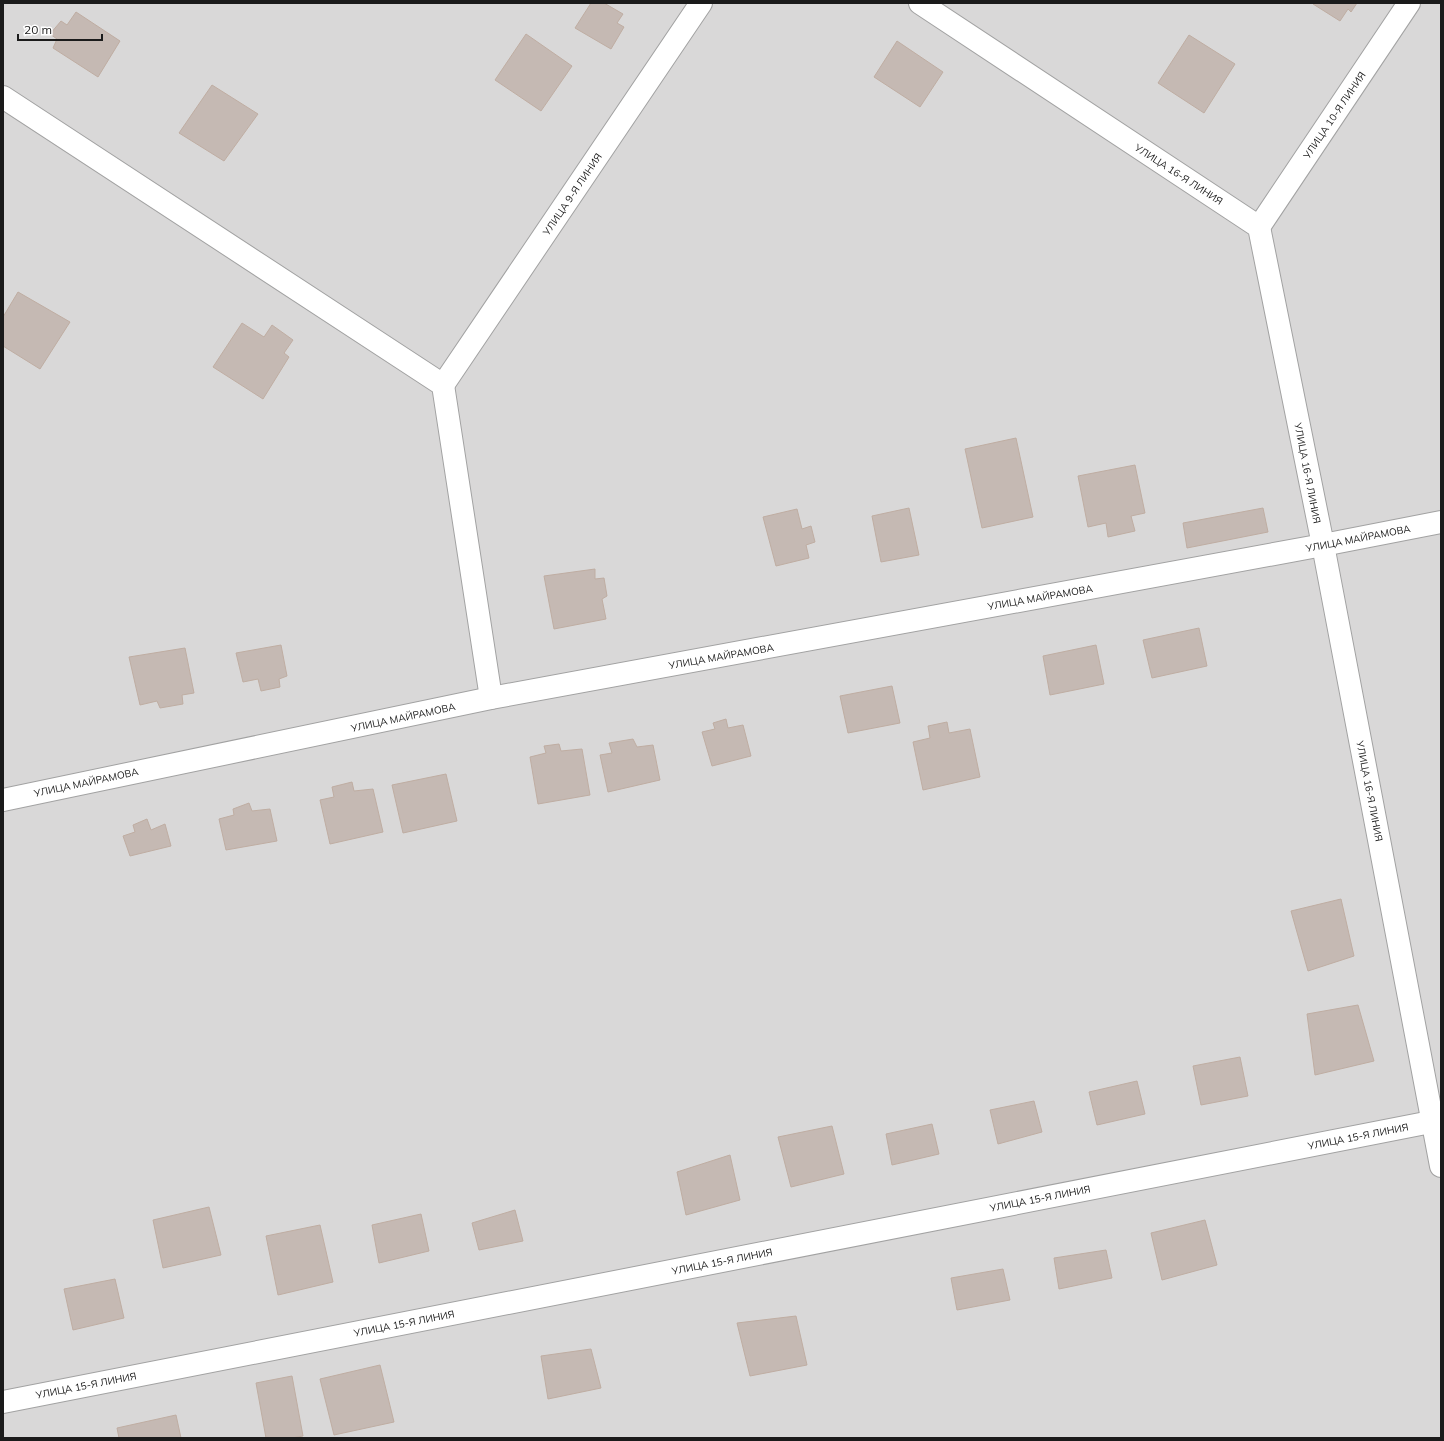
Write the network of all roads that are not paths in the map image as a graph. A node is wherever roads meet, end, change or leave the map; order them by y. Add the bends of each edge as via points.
1 (701, 3) edge
2 (920, 3) edge
3 (1409, 3) edge
4 (3, 97) edge
5 (1259, 227) junction
6 (443, 386) junction
7 (1441, 522) edge
8 (1323, 545) junction
9 (491, 698) junction
10 (3, 800) edge
11 (1437, 1121) edge
12 (1441, 1166) edge
13 (3, 1402) edge

1 - 6 street, УЛИЦА 9-Я ЛИНИЯ
2 - 5 street, УЛИЦА 16-Я ЛИНИЯ
3 - 5 street, УЛИЦА 10-Я ЛИНИЯ
4 - 6 street
5 - 8 street, УЛИЦА 16-Я ЛИНИЯ
6 - 9 street
7 - 8 street, УЛИЦА МАЙРАМОВА
8 - 9 street, УЛИЦА МАЙРАМОВА
8 - 11 street, УЛИЦА 16-Я ЛИНИЯ
9 - 10 street, УЛИЦА МАЙРАМОВА
11 - 12 street, УЛИЦА 16-Я ЛИНИЯ
11 - 13 street, УЛИЦА 15-Я ЛИНИЯ

